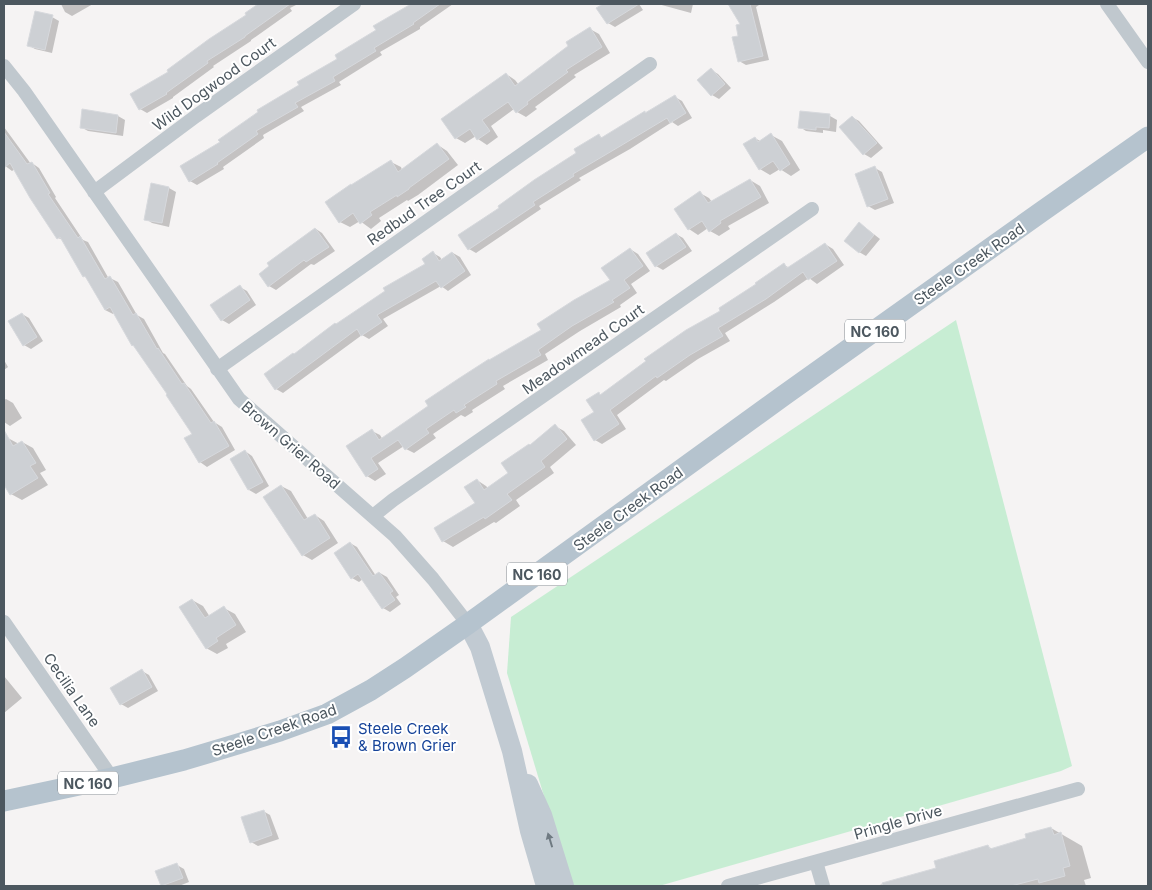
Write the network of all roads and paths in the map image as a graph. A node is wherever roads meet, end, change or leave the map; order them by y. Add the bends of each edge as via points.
1 (354, 4) edge
2 (1107, 4) edge
3 (1148, 62) edge
4 (650, 64) dead end
5 (4, 66) edge
6 (1148, 138) edge
7 (94, 192) junction
8 (812, 209) dead end
9 (217, 368) junction
10 (373, 516) junction
11 (4, 622) edge
12 (468, 624) junction
13 (512, 750) junction
14 (112, 778) junction
15 (1078, 789) dead end
16 (4, 801) edge
17 (816, 862) junction
18 (546, 886) edge
19 (564, 886) edge
20 (728, 886) edge
21 (823, 886) edge

1 - 7 street, Wild Dogwood Court
2 - 3 street
4 - 9 street, Redbud Tree Court
5 - 7 street, Brown Grier Road
6 - 12 main road, Steele Creek Road / NC 160
7 - 9 street, Brown Grier Road
8 - 10 street, Meadowmead Court
9 - 10 street, Brown Grier Road via 239,400
10 - 12 street, Brown Grier Road via 410,552
11 - 14 street, Cecilia Lane
12 - 13 main road, Brown Grier Road via 480,647
12 - 14 main road, Steele Creek Road / NC 160 via 371,690 327,714 184,760
13 - 18 main road, Brown Grier Road
19 -> 13 main road, Brown Grier Road via 542,816
14 - 16 main road, Steele Creek Road / NC 160
15 - 17 street, Pringle Drive
17 - 20 street, Pringle Drive
17 - 21 street

